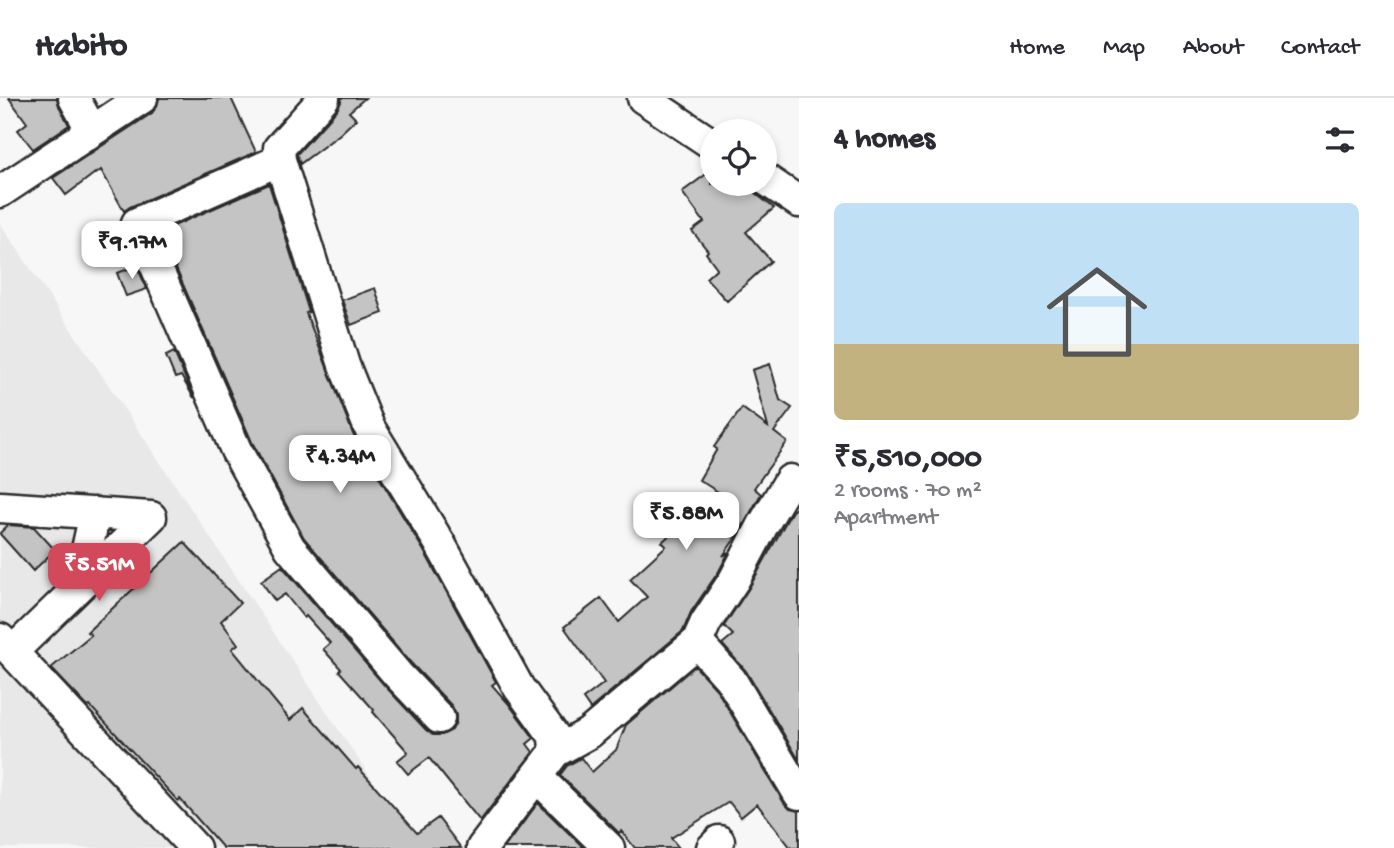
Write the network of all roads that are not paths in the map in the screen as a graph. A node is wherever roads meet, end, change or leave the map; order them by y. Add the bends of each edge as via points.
1 (74, 98) edge
2 (142, 98) edge
3 (324, 98) edge
4 (643, 98) edge
5 (92, 131) junction
6 (700, 136) edge
7 (280, 160) junction
8 (777, 187) edge
9 (0, 192) edge
10 (799, 202) edge
11 (790, 480) dead end
12 (0, 507) edge
13 (95, 513) junction
14 (79, 586) junction
15 (697, 642) junction
16 (6, 646) edge
17 (439, 718) dead end
18 (555, 752) junction
19 (537, 777) junction
20 (799, 794) edge
21 (195, 848) edge
22 (482, 848) edge
23 (609, 848) edge

1 - 5 street
2 - 5 street
3 - 7 street via 279,148
4 - 6 street
5 - 9 street
7 - 17 street via 137,223 236,450 290,548
7 - 18 street via 344,365 369,427 439,541 519,688 554,736
8 - 10 street
11 - 15 street
12 - 13 street
13 - 14 street
13 - 14 street via 151,517
14 - 16 street
15 - 18 street via 589,733
15 - 20 street via 731,680
16 - 21 street
18 - 19 street
19 - 22 street
19 - 23 street

